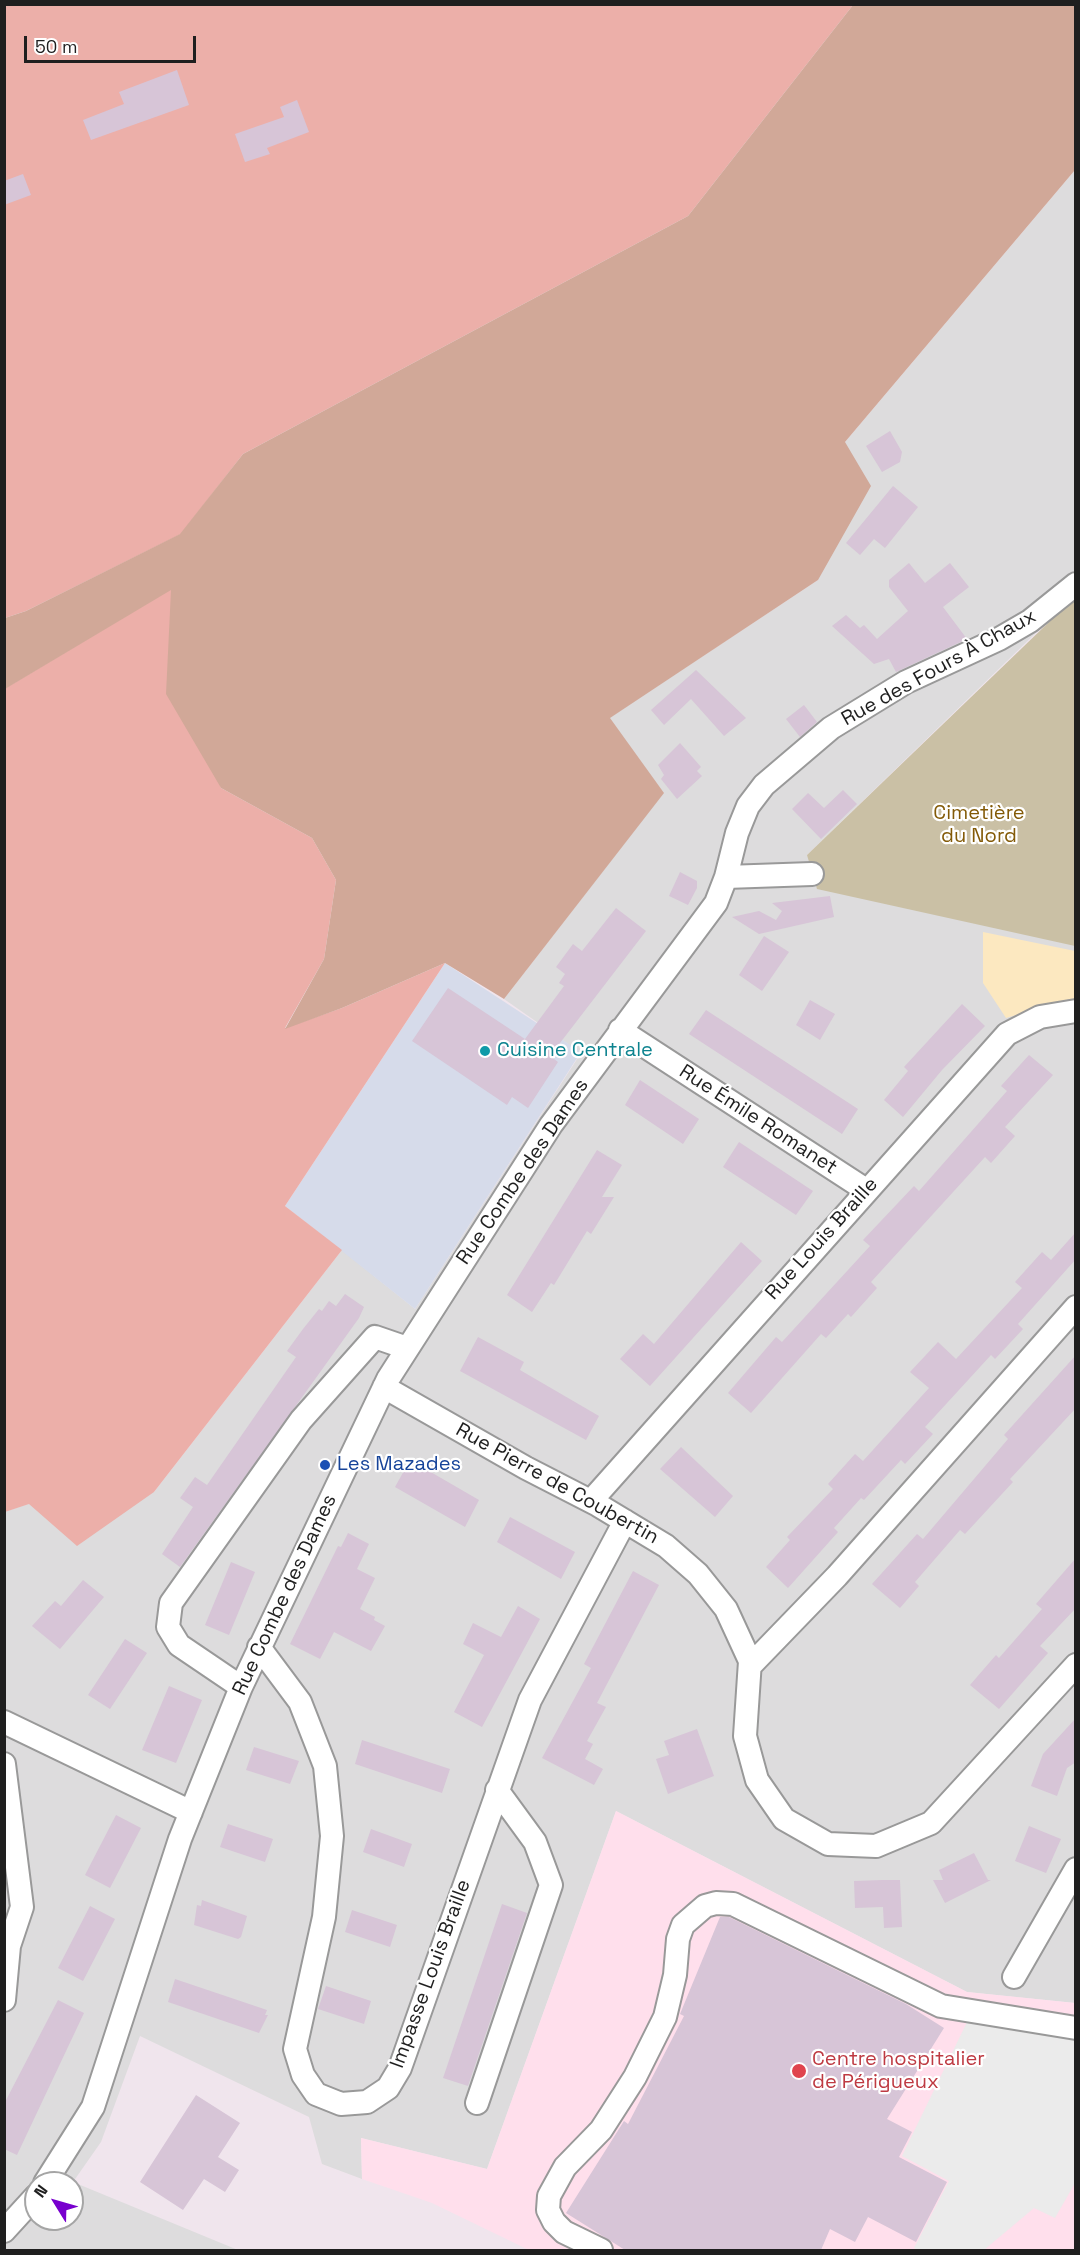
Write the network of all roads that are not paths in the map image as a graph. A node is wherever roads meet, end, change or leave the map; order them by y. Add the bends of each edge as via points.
1 (1076, 584) edge
2 (812, 874) dead end
3 (726, 878) junction
4 (716, 903) joint
5 (1076, 1011) edge
6 (620, 1030) junction
7 (866, 1190) junction
8 (1076, 1307) edge
9 (407, 1348) junction
10 (384, 1387) junction
11 (591, 1501) junction
12 (626, 1521) junction
13 (260, 1647) junction
14 (1076, 1665) edge
15 (750, 1666) junction
16 (241, 1687) junction
17 (4, 1722) edge
18 (4, 1764) edge
19 (497, 1790) junction
20 (191, 1812) junction
21 (1076, 1869) edge
22 (7, 1943) edge
23 (1014, 1977) dead end
24 (4, 2000) edge
25 (1076, 2028) edge
26 (477, 2103) dead end
27 (53, 2171) edge
28 (24, 2209) edge
29 (4, 2231) edge
30 (601, 2250) edge

1 - 3 street, Rue des Fours À Chaux via 1030,621 879,697 801,752 748,806
2 - 3 street
3 - 4 street, Rue des Fours À Chaux
4 - 6 street, Rue Combe des Dames
5 - 7 street, Rue Louis Braille via 1040,1017 1007,1034
6 - 7 street, Rue Émile Romanet
6 - 9 street, Rue Combe des Dames via 551,1125
7 - 11 street, Rue Louis Braille
8 - 15 street via 837,1576
9 - 10 street, Rue Combe des Dames
9 - 16 street via 375,1337 301,1420 171,1603 168,1627 179,1645
10 - 11 street, Rue Pierre de Coubertin
10 - 13 street, Rue Combe des Dames
11 - 12 street, Rue Pierre de Coubertin
12 - 15 street, Rue Pierre de Coubertin via 666,1545 698,1574 726,1610
12 - 19 street, Impasse Louis Braille via 531,1700
13 - 16 street, Rue Combe des Dames
13 - 19 street, Impasse Louis Braille via 300,1702 325,1766 332,1836 324,1917 295,2049 303,2075 316,2094 341,2104 368,2102 388,2088 400,2068
14 - 15 street, Rue Pierre de Coubertin via 931,1823 876,1846 828,1844 784,1820 757,1780 745,1736
16 - 20 street, Rue Combe des Dames
17 - 20 street
18 - 22 street via 22,1907
19 - 26 street via 535,1842 552,1885
20 - 27 street, Rue Combe des Dames via 93,2107
21 - 23 street
22 - 24 street
25 - 30 street via 942,2006 733,1904 705,1905 683,1925 665,2017 635,2077 600,2130 560,2173 549,2196 548,2210 554,2222 564,2232
28 - 29 street

